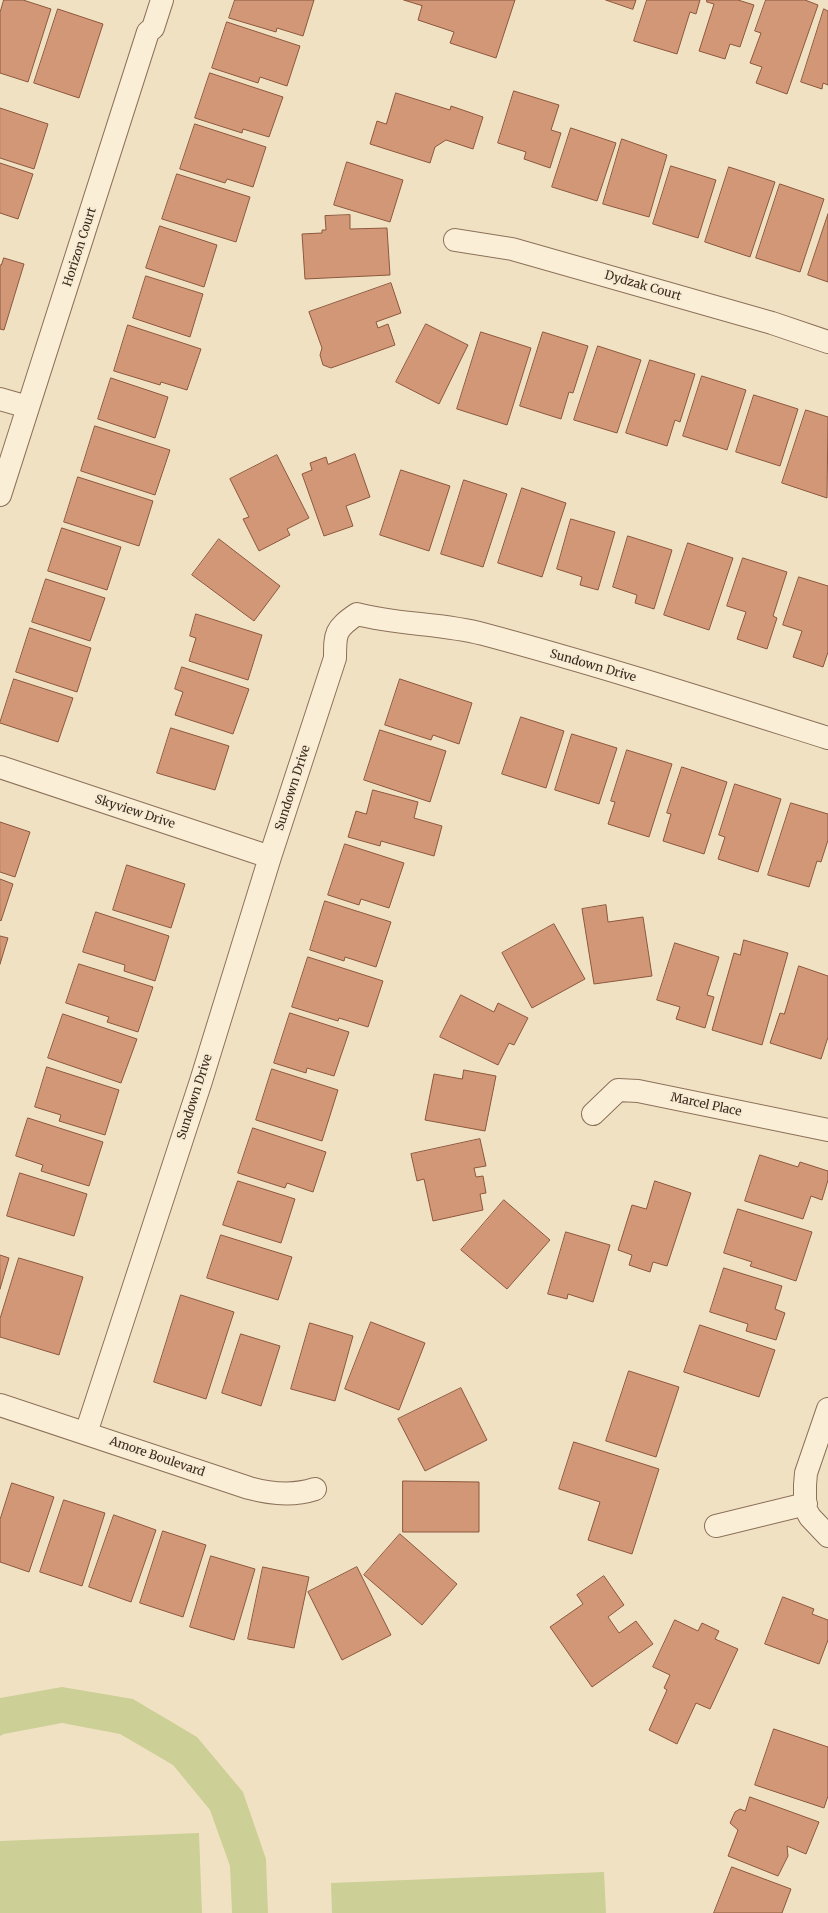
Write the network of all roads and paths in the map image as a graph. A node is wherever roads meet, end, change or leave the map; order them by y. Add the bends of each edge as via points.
1 (162, 0) edge
2 (455, 240) dead end
3 (828, 342) edge
4 (0, 399) edge
5 (28, 407) junction
6 (0, 495) edge
7 (828, 738) edge
8 (0, 767) edge
9 (270, 856) junction
10 (593, 1114) dead end
11 (828, 1130) edge
12 (0, 1406) edge
13 (828, 1409) edge
14 (86, 1433) junction
15 (315, 1489) dead end
16 (806, 1504) junction
17 (716, 1526) dead end
18 (828, 1536) edge

1 - 5 street, Horizon Court via 153,28 148,32
2 - 3 street, Dydzak Court via 520,251 772,323
4 - 5 street
5 - 6 street, Horizon Court
7 - 9 street, Sundown Drive via 481,634 375,619 357,614 344,623 335,636 335,658
8 - 9 street, Skyview Drive
9 - 14 street, Sundown Drive via 201,1081
10 - 11 street, Marcel Place via 618,1090 638,1091
12 - 14 street, Amore Boulevard
13 - 16 street via 806,1473
14 - 15 street, Amore Boulevard via 261,1491 302,1493
16 - 17 street
16 - 18 street via 805,1508 810,1517

